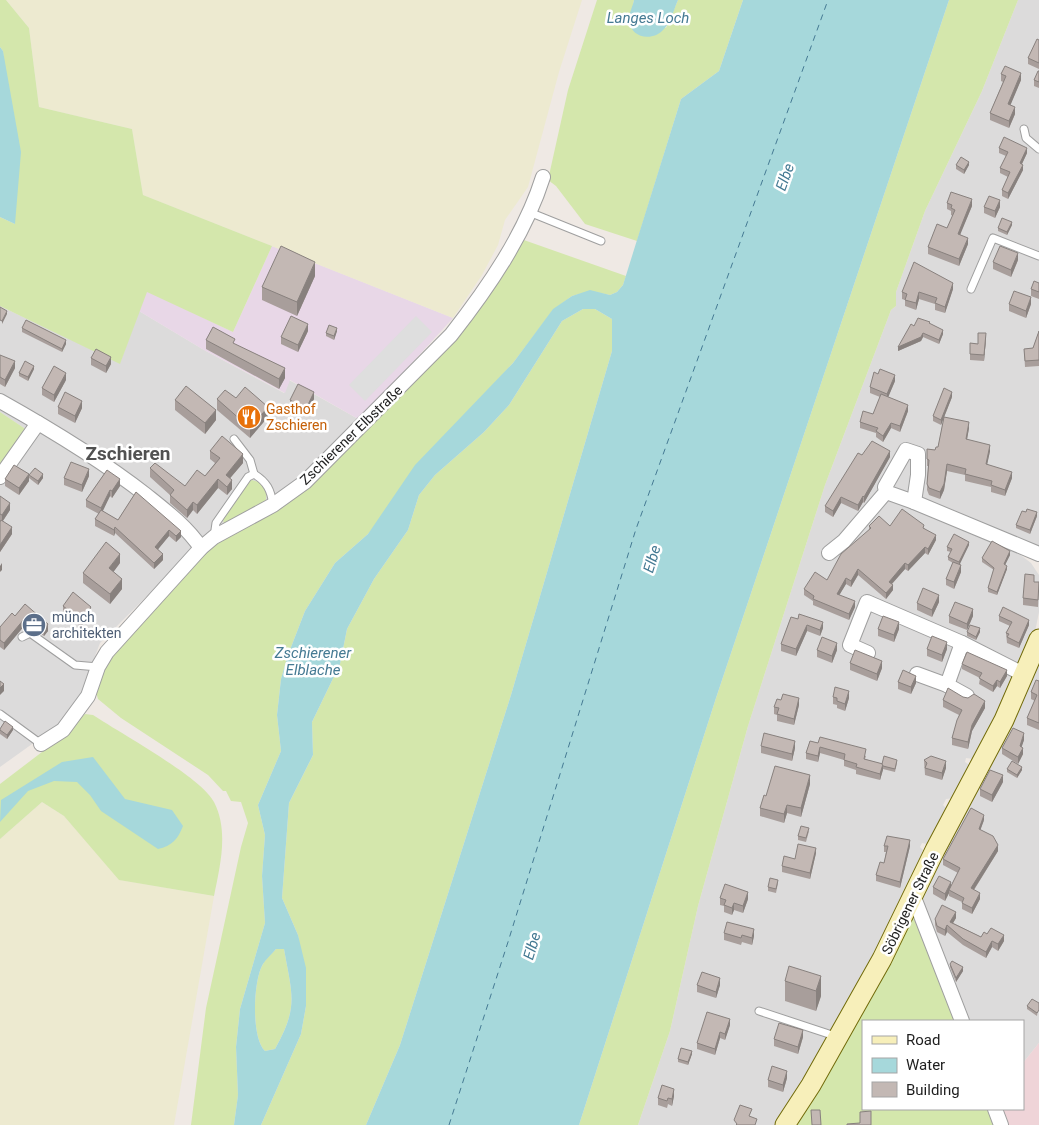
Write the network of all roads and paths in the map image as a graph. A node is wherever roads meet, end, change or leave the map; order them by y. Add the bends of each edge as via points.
1 (1024, 129) dead end
2 (1039, 149) edge
3 (543, 176) dead end
4 (529, 212) junction
5 (601, 241) dead end
6 (1039, 256) edge
7 (971, 289) dead end
8 (0, 400) edge
9 (38, 423) junction
10 (234, 439) dead end
11 (254, 474) junction
12 (0, 477) edge
13 (886, 492) junction
14 (914, 502) junction
15 (273, 505) junction
16 (214, 538) junction
17 (201, 548) junction
18 (829, 553) dead end
19 (1039, 554) edge
20 (22, 637) dead end
21 (1039, 639) edge
22 (962, 643) junction
23 (868, 653) edge
24 (98, 667) junction
25 (917, 674) edge
26 (1025, 675) junction
27 (947, 685) junction
28 (967, 696) edge
29 (0, 714) edge
30 (41, 744) joint
31 (913, 895) junction
32 (759, 1011) dead end
33 (962, 1020) edge
34 (838, 1037) junction
35 (995, 1110) edge
36 (784, 1125) edge
37 (1001, 1125) edge

1 - 2 lane via 1026,138
3 - 4 street, Zschierener Elbstraße
4 - 5 lane
4 - 15 street, Zschierener Elbstraße via 495,273 451,335 317,471
6 - 7 lane via 993,238
8 - 9 street
9 - 12 street
9 - 17 street via 113,469 169,514
10 - 11 lane via 250,460
11 - 15 lane via 271,490
11 - 16 lane via 248,477 216,523
13 - 14 street
13 - 14 street via 884,488 906,450 918,454
13 - 18 street via 847,538
14 - 19 street
15 - 16 street, Zschierener Elbstraße
16 - 17 street, Zschierener Elbstraße
17 - 24 street, Zschierener Elbstraße via 126,629
20 - 24 lane via 30,633 75,665
21 - 26 street, Söbrigener Straße
22 - 23 street via 867,602 850,645
22 - 26 street
22 - 27 street
24 - 30 street, Zschierener Elbstraße via 88,696 63,730
25 - 27 street
26 - 31 street, Söbrigener Straße
27 - 28 street
29 - 30 lane
31 - 33 street
31 - 34 street, Söbrigener Straße
32 - 34 lane
34 - 36 street, Söbrigener Straße
35 - 37 street

